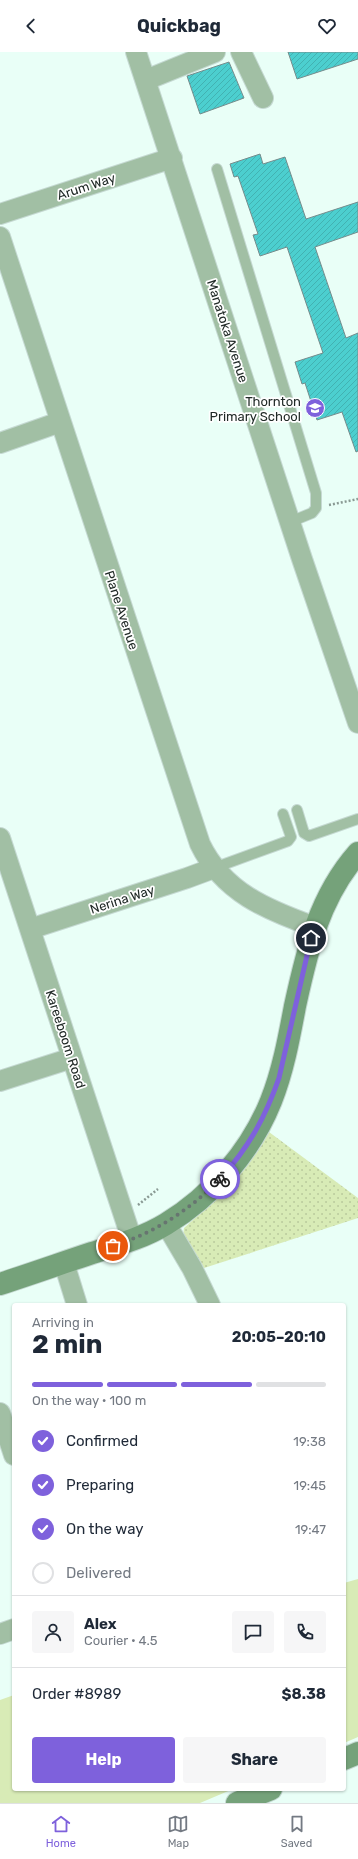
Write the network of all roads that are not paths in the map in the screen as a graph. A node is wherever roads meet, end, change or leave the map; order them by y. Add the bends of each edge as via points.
1 (136, 52) edge
2 (241, 52) edge
3 (205, 54) edge
4 (146, 80) junction
5 (263, 98) dead end
6 (172, 158) junction
7 (217, 169) dead end
8 (0, 214) edge
9 (0, 237) edge
10 (60, 422) junction
11 (0, 443) edge
12 (290, 522) junction
13 (358, 723) edge
14 (297, 810) dead end
15 (283, 814) dead end
16 (358, 819) edge
17 (0, 838) edge
18 (358, 853) edge
19 (214, 868) junction
20 (8, 891) edge
21 (315, 927) junction
22 (30, 929) junction
23 (72, 1058) junction
24 (0, 1081) edge
25 (166, 1224) junction
26 (132, 1240) junction
27 (64, 1262) junction
28 (0, 1284) edge
29 (76, 1303) edge
30 (209, 1303) edge
31 (0, 1413) edge
32 (12, 1449) edge
33 (12, 1630) edge
34 (0, 1634) edge
35 (358, 1753) edge
36 (346, 1758) edge
37 (266, 1791) edge
38 (237, 1803) edge

1 - 4 street, Manatoka Avenue
2 - 5 street
3 - 4 street
4 - 6 street, Manatoka Avenue
6 - 8 street, Arum Way
6 - 12 street, Manatoka Avenue
7 - 12 lane via 316,493 316,508 312,513
9 - 10 street, Plane Avenue
10 - 11 street
10 - 19 street, Plane Avenue via 200,844
12 - 13 street, Manatoka Avenue
14 - 16 lane via 304,833 308,836
15 - 19 lane via 291,837 288,841
17 - 20 street, Kareeboom Road
18 - 21 street via 329,896
19 - 21 street, Plane Avenue via 240,893 288,917
19 - 22 street, Nerina Way
20 - 22 street, Kareeboom Road
21 - 25 street via 279,1078 260,1125 235,1162 219,1180
22 - 23 street, Kareeboom Road
23 - 24 street
23 - 26 street, Kareeboom Road
25 - 26 street
25 - 30 street via 199,1280
26 - 27 street
27 - 28 street
27 - 29 street
31 - 32 street
33 - 34 street
35 - 36 street
37 - 38 street

